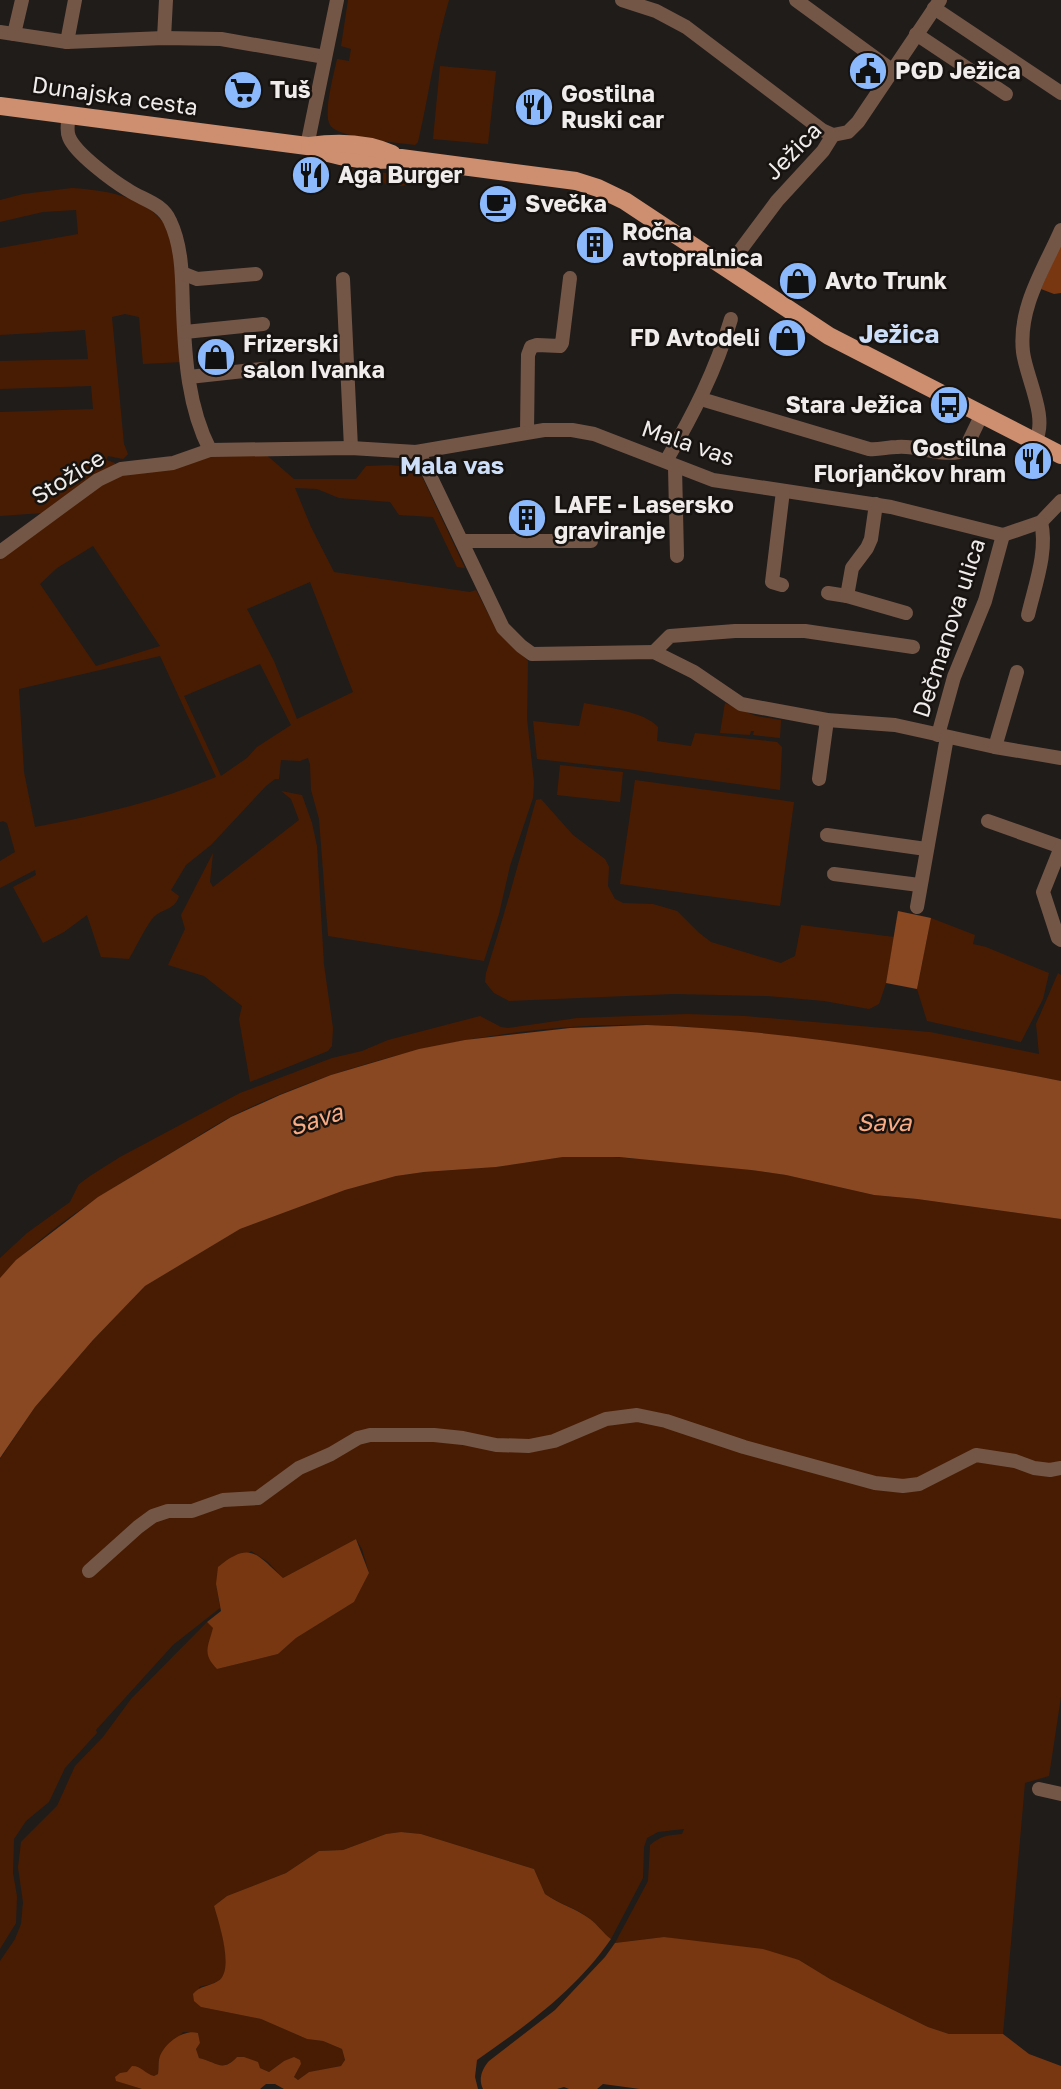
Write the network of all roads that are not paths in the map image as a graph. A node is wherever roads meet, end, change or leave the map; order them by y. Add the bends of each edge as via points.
1 (22, 0) edge
2 (75, 0) edge
3 (166, 0) edge
4 (337, 0) edge
5 (622, 0) edge
6 (796, 0) edge
7 (937, 3) edge
8 (7, 33) edge
9 (916, 34) junction
10 (164, 38) junction
11 (66, 42) junction
12 (325, 57) junction
13 (893, 71) junction
14 (1061, 93) edge
15 (1006, 94) dead end
16 (0, 106) edge
17 (69, 116) junction
18 (833, 135) junction
19 (307, 146) junction
20 (1061, 230) edge
21 (727, 268) junction
22 (182, 273) junction
23 (256, 274) dead end
24 (570, 278) dead end
25 (343, 279) dead end
26 (731, 318) dead end
27 (263, 324) dead end
28 (185, 332) junction
29 (262, 369) dead end
30 (189, 377) junction
31 (701, 399) junction
32 (982, 414) junction
33 (527, 431) junction
34 (1035, 442) junction
35 (351, 448) junction
36 (210, 450) junction
37 (416, 452) junction
38 (1061, 455) edge
39 (671, 464) junction
40 (783, 491) junction
41 (1061, 501) edge
42 (876, 505) junction
43 (1041, 522) junction
44 (1003, 535) junction
45 (462, 541) junction
46 (591, 541) dead end
47 (0, 552) edge
48 (677, 556) dead end
49 (782, 585) dead end
50 (828, 593) dead end
51 (847, 596) junction
52 (906, 612) dead end
53 (1028, 615) dead end
54 (913, 647) dead end
55 (654, 652) junction
56 (1017, 672) dead end
57 (827, 720) junction
58 (942, 736) junction
59 (995, 747) junction
60 (1061, 758) edge
61 (819, 779) dead end
62 (988, 821) dead end
63 (827, 835) dead end
64 (1061, 847) edge
65 (926, 849) junction
66 (834, 874) dead end
67 (919, 885) junction
68 (916, 907) dead end
69 (1061, 940) edge
70 (1061, 1468) edge
71 (89, 1572) dead end
72 (1039, 1790) dead end
73 (1061, 1794) edge

1 - 8 street
2 - 11 street
3 - 10 street
4 - 12 street
5 - 18 street via 686,27
6 - 13 street
7 - 9 street, Ježica
7 - 14 street, Ježica
8 - 11 street
9 - 13 street, Ježica
9 - 15 street
10 - 11 street
10 - 12 street via 243,41
12 - 19 street
13 - 18 street, Ježica via 855,126
16 - 17 main road, Dunajska cesta
17 - 19 main road, Dunajska cesta
17 - 22 street via 73,143 168,217 176,234
18 - 21 street, Ježica
19 - 21 main road, Dunajska cesta via 337,143 382,149 401,158 591,185 625,201
20 - 34 street via 1034,283 1024,334 1023,351 1038,415
21 - 32 main road, Dunajska cesta via 830,335
22 - 23 street via 197,279
22 - 28 street
24 - 33 street via 562,343 531,347 528,355
25 - 35 street
26 - 31 street
27 - 28 street
28 - 30 street
29 - 30 street
30 - 36 street via 193,411
31 - 32 street via 869,449 897,446 938,453 959,452
31 - 39 street
32 - 34 main road, Dunajska cesta
33 - 37 street, Mala vas
33 - 39 street, Mala vas via 572,430 594,435
34 - 38 main road, Dunajska cesta
35 - 36 street, Mala vas
35 - 37 street, Mala vas
36 - 47 street, Stožice via 173,463 108,474
37 - 45 street
39 - 40 street, Mala vas via 713,480
39 - 48 street
40 - 42 street, Mala vas
40 - 49 street via 772,582
41 - 43 street
42 - 44 street, Mala vas
42 - 51 street via 871,539 852,568
43 - 44 street
43 - 53 street via 1041,556
44 - 58 street, Dečmanova ulica via 985,601 954,677
45 - 46 street
45 - 55 street via 503,628 532,654
50 - 51 street
51 - 52 street
54 - 55 street via 805,631 735,631 670,636
55 - 57 street via 741,704
56 - 59 street
57 - 58 street via 895,725
57 - 61 street
58 - 59 street
58 - 65 street, Dečmanova ulica
59 - 60 street
62 - 64 street
63 - 65 street
64 - 69 street via 1044,892
65 - 67 street, Dečmanova ulica
66 - 67 street
67 - 68 street, Dečmanova ulica
70 - 71 street via 1034,1468 976,1455 919,1484 875,1483 666,1420 637,1416 606,1419 530,1446 377,1434 358,1438 299,1468 258,1498 223,1500 192,1511 153,1516
72 - 73 street

